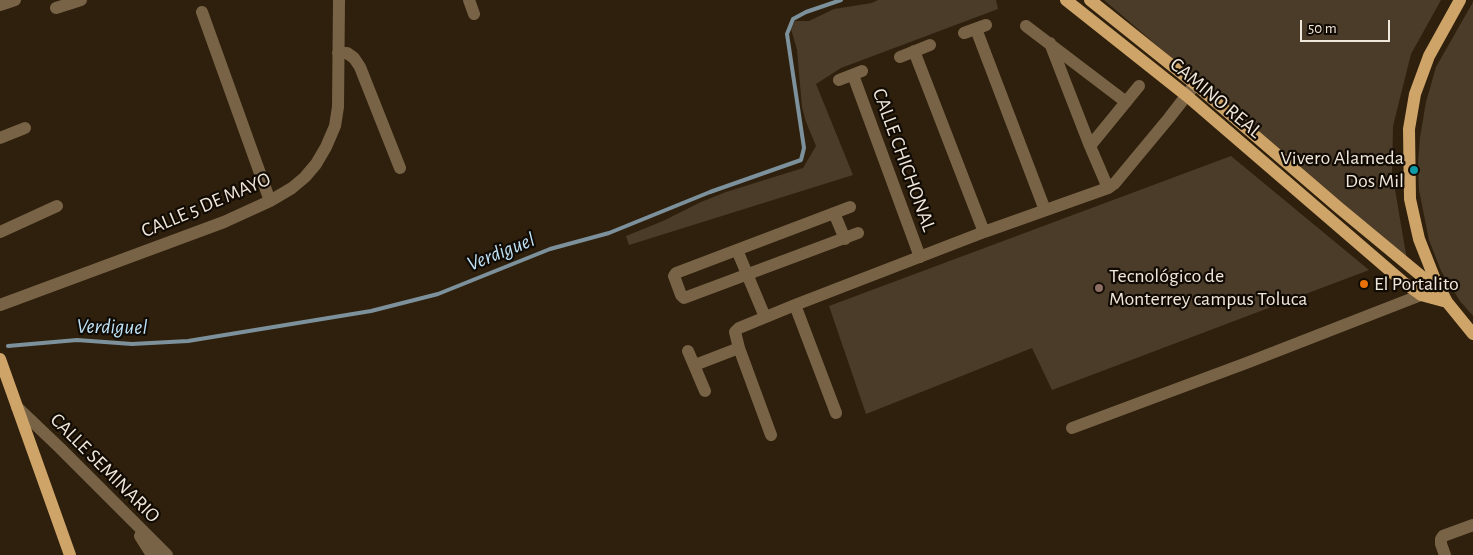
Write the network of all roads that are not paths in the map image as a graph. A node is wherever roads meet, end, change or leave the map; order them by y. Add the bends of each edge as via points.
1 (15, 0) edge
2 (81, 0) edge
3 (339, 0) edge
4 (470, 0) edge
5 (1066, 0) edge
6 (1090, 0) edge
7 (1460, 0) edge
8 (0, 5) edge
9 (56, 8) dead end
10 (202, 12) dead end
11 (474, 14) dead end
12 (1026, 26) dead end
13 (964, 33) dead end
14 (1050, 43) junction
15 (930, 45) dead end
16 (914, 51) junction
17 (338, 53) junction
18 (900, 57) dead end
19 (839, 80) dead end
20 (1195, 84) junction
21 (1139, 86) dead end
22 (1186, 96) junction
23 (1126, 102) junction
24 (25, 128) dead end
25 (0, 138) edge
26 (1090, 146) junction
27 (400, 168) dead end
28 (1108, 188) junction
29 (270, 201) junction
30 (57, 206) dead end
31 (850, 207) dead end
32 (1044, 210) junction
33 (834, 213) junction
34 (0, 232) edge
35 (984, 232) junction
36 (858, 233) dead end
37 (845, 238) junction
38 (737, 250) junction
39 (920, 257) junction
40 (749, 275) junction
41 (1431, 284) junction
42 (1421, 295) junction
43 (1447, 302) junction
44 (0, 305) edge
45 (796, 305) junction
46 (765, 317) junction
47 (1473, 334) edge
48 (739, 348) junction
49 (688, 351) dead end
50 (0, 359) edge
51 (695, 365) junction
52 (705, 391) dead end
53 (17, 407) junction
54 (836, 412) dead end
55 (1072, 428) dead end
56 (771, 435) dead end
57 (135, 524) junction
58 (1473, 524) edge
59 (70, 555) edge
60 (152, 555) edge
61 (167, 555) edge
62 (1445, 555) edge

1 - 8 street
2 - 9 street
3 - 17 street, CALLE 5 DE MAYO
4 - 11 street
5 - 22 main road, CAMINO REAL
6 - 20 main road, CAMINO REAL
7 - 43 main road via 1429,56 1415,94 1409,129 1410,199 1419,239
10 - 29 street
12 - 14 street
13 - 32 street via 981,27
14 - 23 street
14 - 26 street
15 - 16 street
16 - 18 street
16 - 35 street
17 - 27 street via 347,53 360,67
17 - 29 street, CALLE 5 DE MAYO via 338,107 335,126 326,147 305,177
19 - 39 street, CALLE CHICHONAL via 858,73
20 - 22 street
20 - 41 main road, CAMINO REAL
21 - 23 street
22 - 28 street
22 - 42 main road, CAMINO REAL
23 - 26 street
24 - 25 street
26 - 28 street
28 - 32 street
29 - 44 street, CALLE 5 DE MAYO via 224,222
30 - 34 street
31 - 33 street
32 - 35 street
33 - 37 street
33 - 38 street
35 - 39 street
36 - 37 street
37 - 40 street
38 - 40 street
38 - 40 street via 674,275 681,295 684,298
39 - 45 street
40 - 46 street
41 - 42 street
41 - 43 main road, CAMINO REAL
42 - 43 main road, CAMINO REAL
42 - 55 street
43 - 47 main road
45 - 46 street
45 - 54 street
46 - 48 street via 735,332
48 - 51 street
48 - 56 street
49 - 51 street
50 - 53 main road
51 - 52 street
53 - 57 street, CALLE SEMINARIO
53 - 59 main road
57 - 60 street
57 - 61 street, CALLE SEMINARIO
58 - 62 street via 1443,536 1441,544

